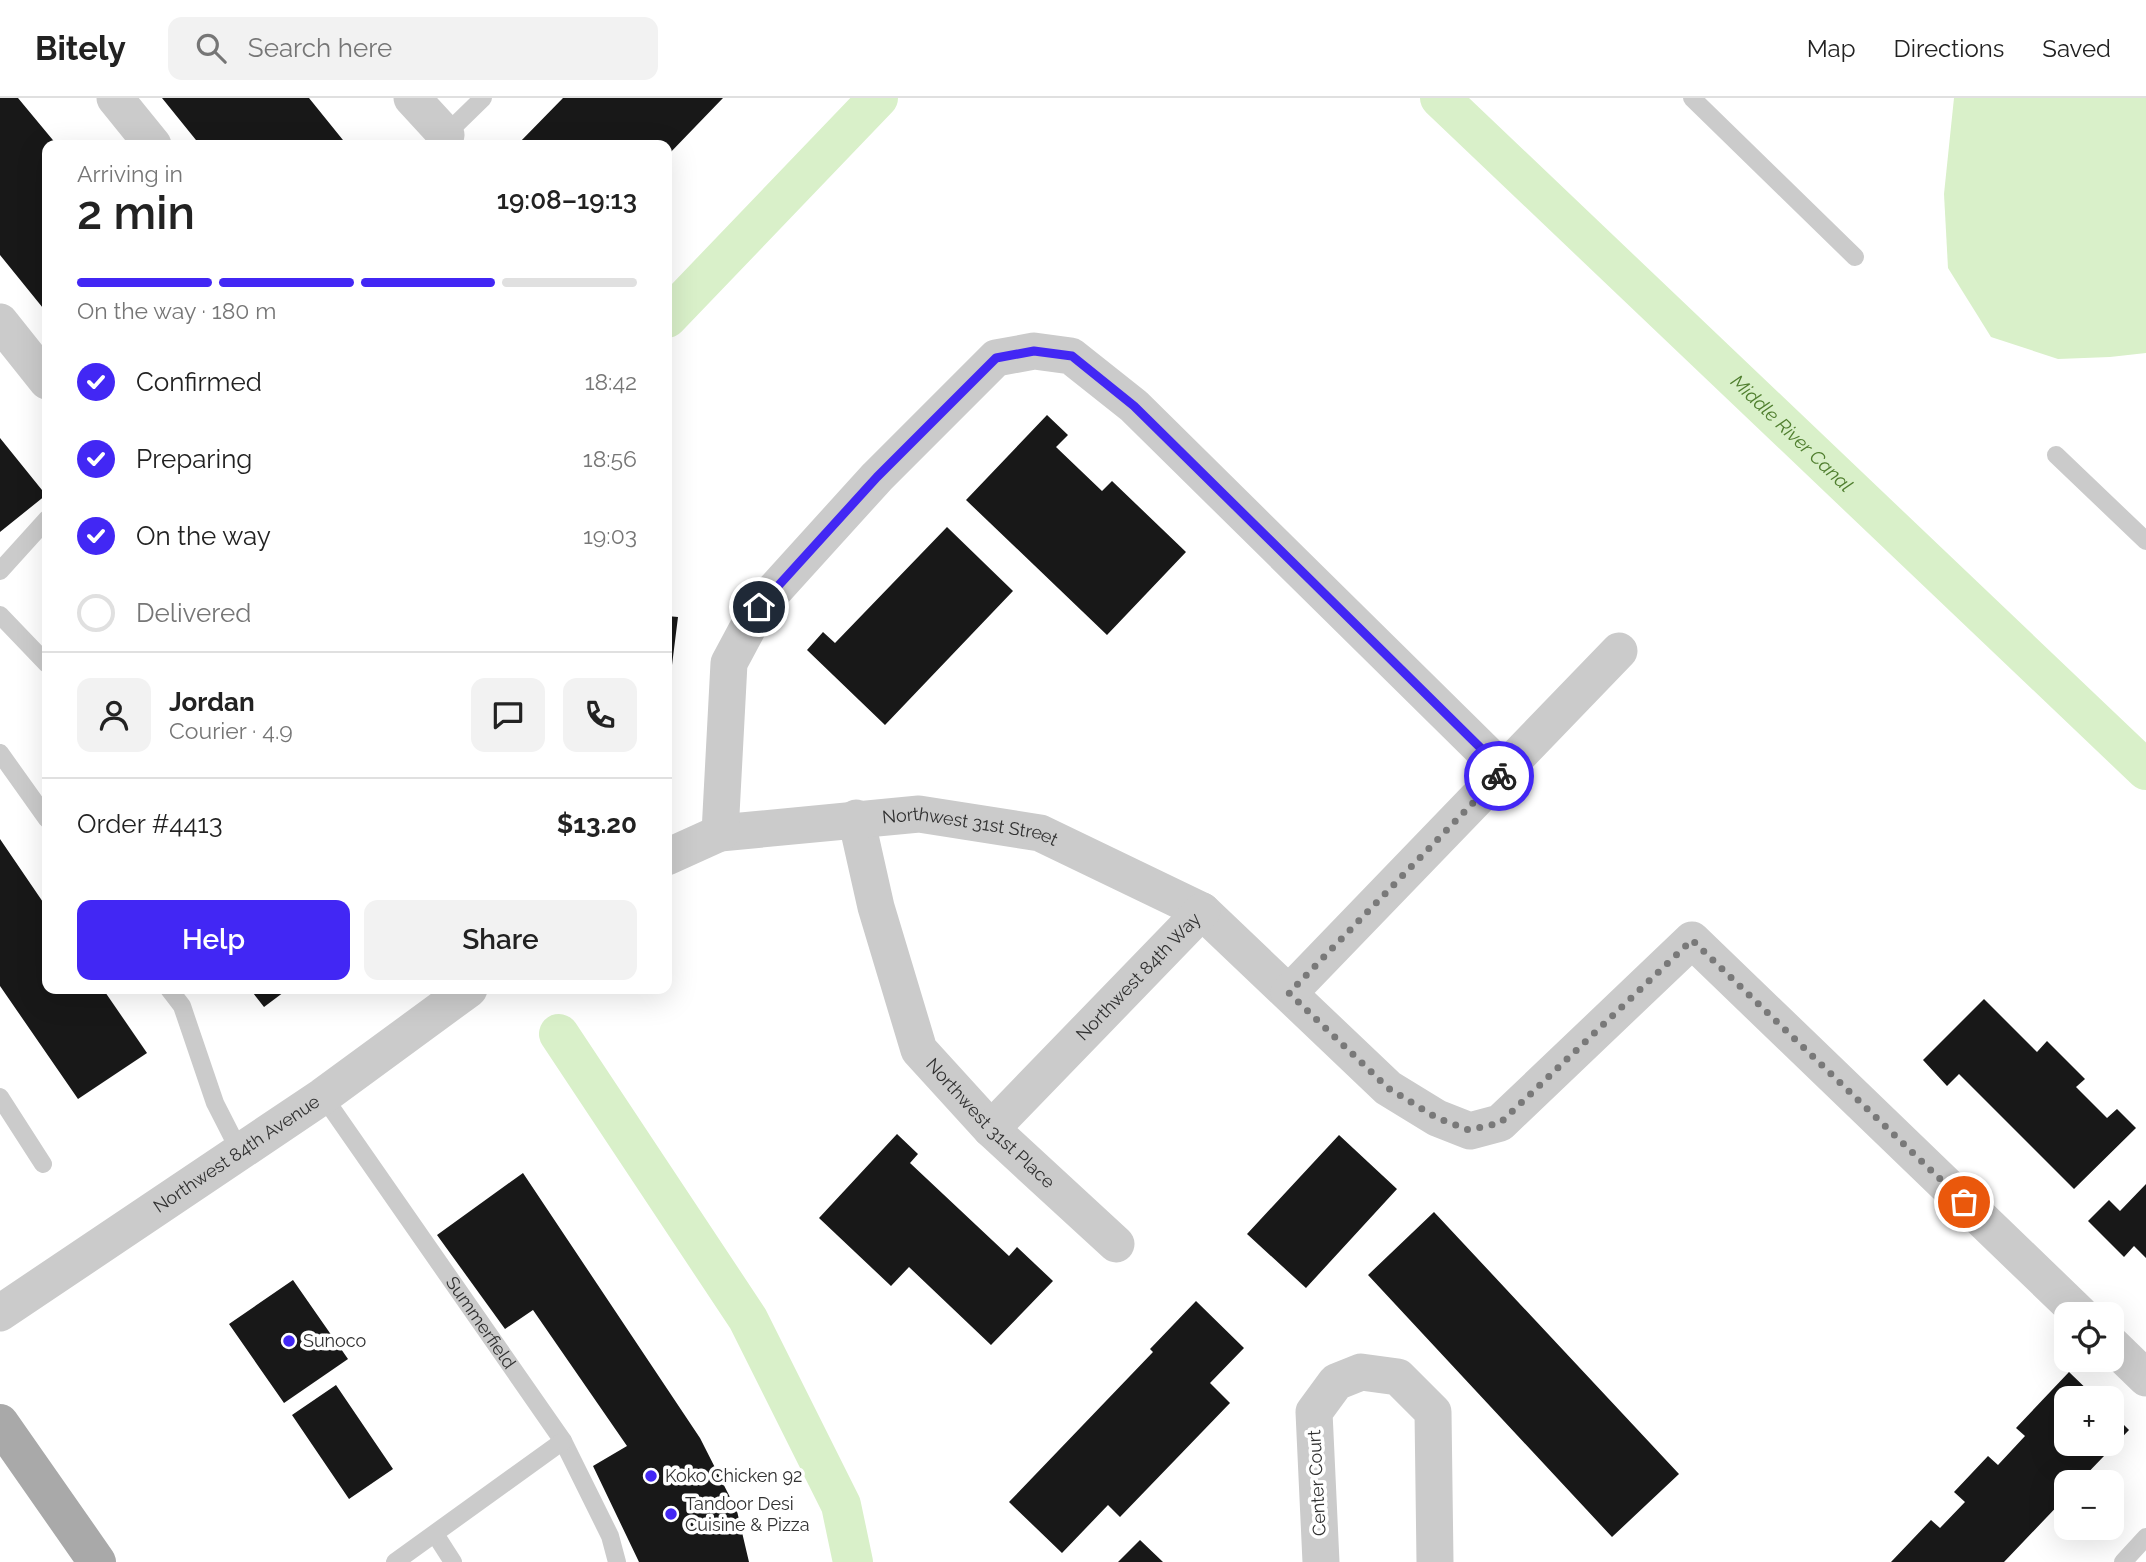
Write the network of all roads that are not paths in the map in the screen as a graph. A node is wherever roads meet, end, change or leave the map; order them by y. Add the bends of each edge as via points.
1 (116, 98) edge
2 (412, 98) edge
3 (483, 98) edge
4 (1692, 98) edge
5 (149, 140) edge
6 (440, 140) edge
7 (1855, 257) dead end
8 (0, 322) edge
9 (42, 375) edge
10 (2056, 455) dead end
11 (42, 525) edge
12 (2146, 541) edge
13 (0, 571) edge
14 (0, 615) edge
15 (1619, 651) dead end
16 (42, 659) edge
17 (0, 753) edge
18 (1504, 771) junction
19 (42, 812) edge
20 (856, 818) junction
21 (720, 833) junction
22 (672, 855) edge
23 (1202, 911) junction
24 (1289, 993) junction
25 (173, 994) edge
26 (462, 994) edge
27 (323, 1096) junction
28 (0, 1097) edge
29 (991, 1129) junction
30 (240, 1152) junction
31 (43, 1164) dead end
32 (1116, 1244) dead end
33 (2068, 1302) edge
34 (0, 1313) edge
35 (2124, 1357) edge
36 (2146, 1378) edge
37 (0, 1423) edge
38 (563, 1441) junction
39 (435, 1534) junction
40 (2146, 1537) edge
41 (97, 1562) edge
42 (395, 1562) edge
43 (453, 1562) edge
44 (617, 1562) edge
45 (1321, 1562) edge
46 (1435, 1562) edge
47 (2123, 1562) edge

1 - 5 street
2 - 6 street
3 - 6 lane
4 - 7 lane
8 - 9 street
10 - 12 lane
11 - 13 lane
14 - 16 lane
15 - 18 street
17 - 19 lane
18 - 21 street via 1134,406 1072,356 1034,351 996,358 877,477 759,607 729,663
18 - 24 street
20 - 21 street, Northwest 31st Street
20 - 23 street, Northwest 31st Street via 919,814 1040,832
20 - 29 street, Northwest 31st Place via 876,907 919,1050
21 - 22 street
23 - 24 street, Northwest 84th Way
23 - 29 street, Northwest 84th Way
24 - 33 street, Northwest 84th Way via 1388,1088 1437,1118 1469,1130 1500,1123 1692,940
25 - 30 lane via 182,1006 215,1103
26 - 27 street, Northwest 84th Avenue
27 - 30 street, Northwest 84th Avenue
27 - 38 lane, Summerfield
28 - 31 lane
29 - 32 street, Northwest 31st Place
30 - 34 street, Northwest 84th Avenue
35 - 36 street
37 - 41 main road
38 - 39 lane
38 - 44 lane, Summerfield via 610,1536
39 - 42 lane
39 - 43 lane
40 - 47 lane
45 - 46 street, Center Court via 1314,1412 1336,1382 1361,1372 1398,1377 1433,1412

